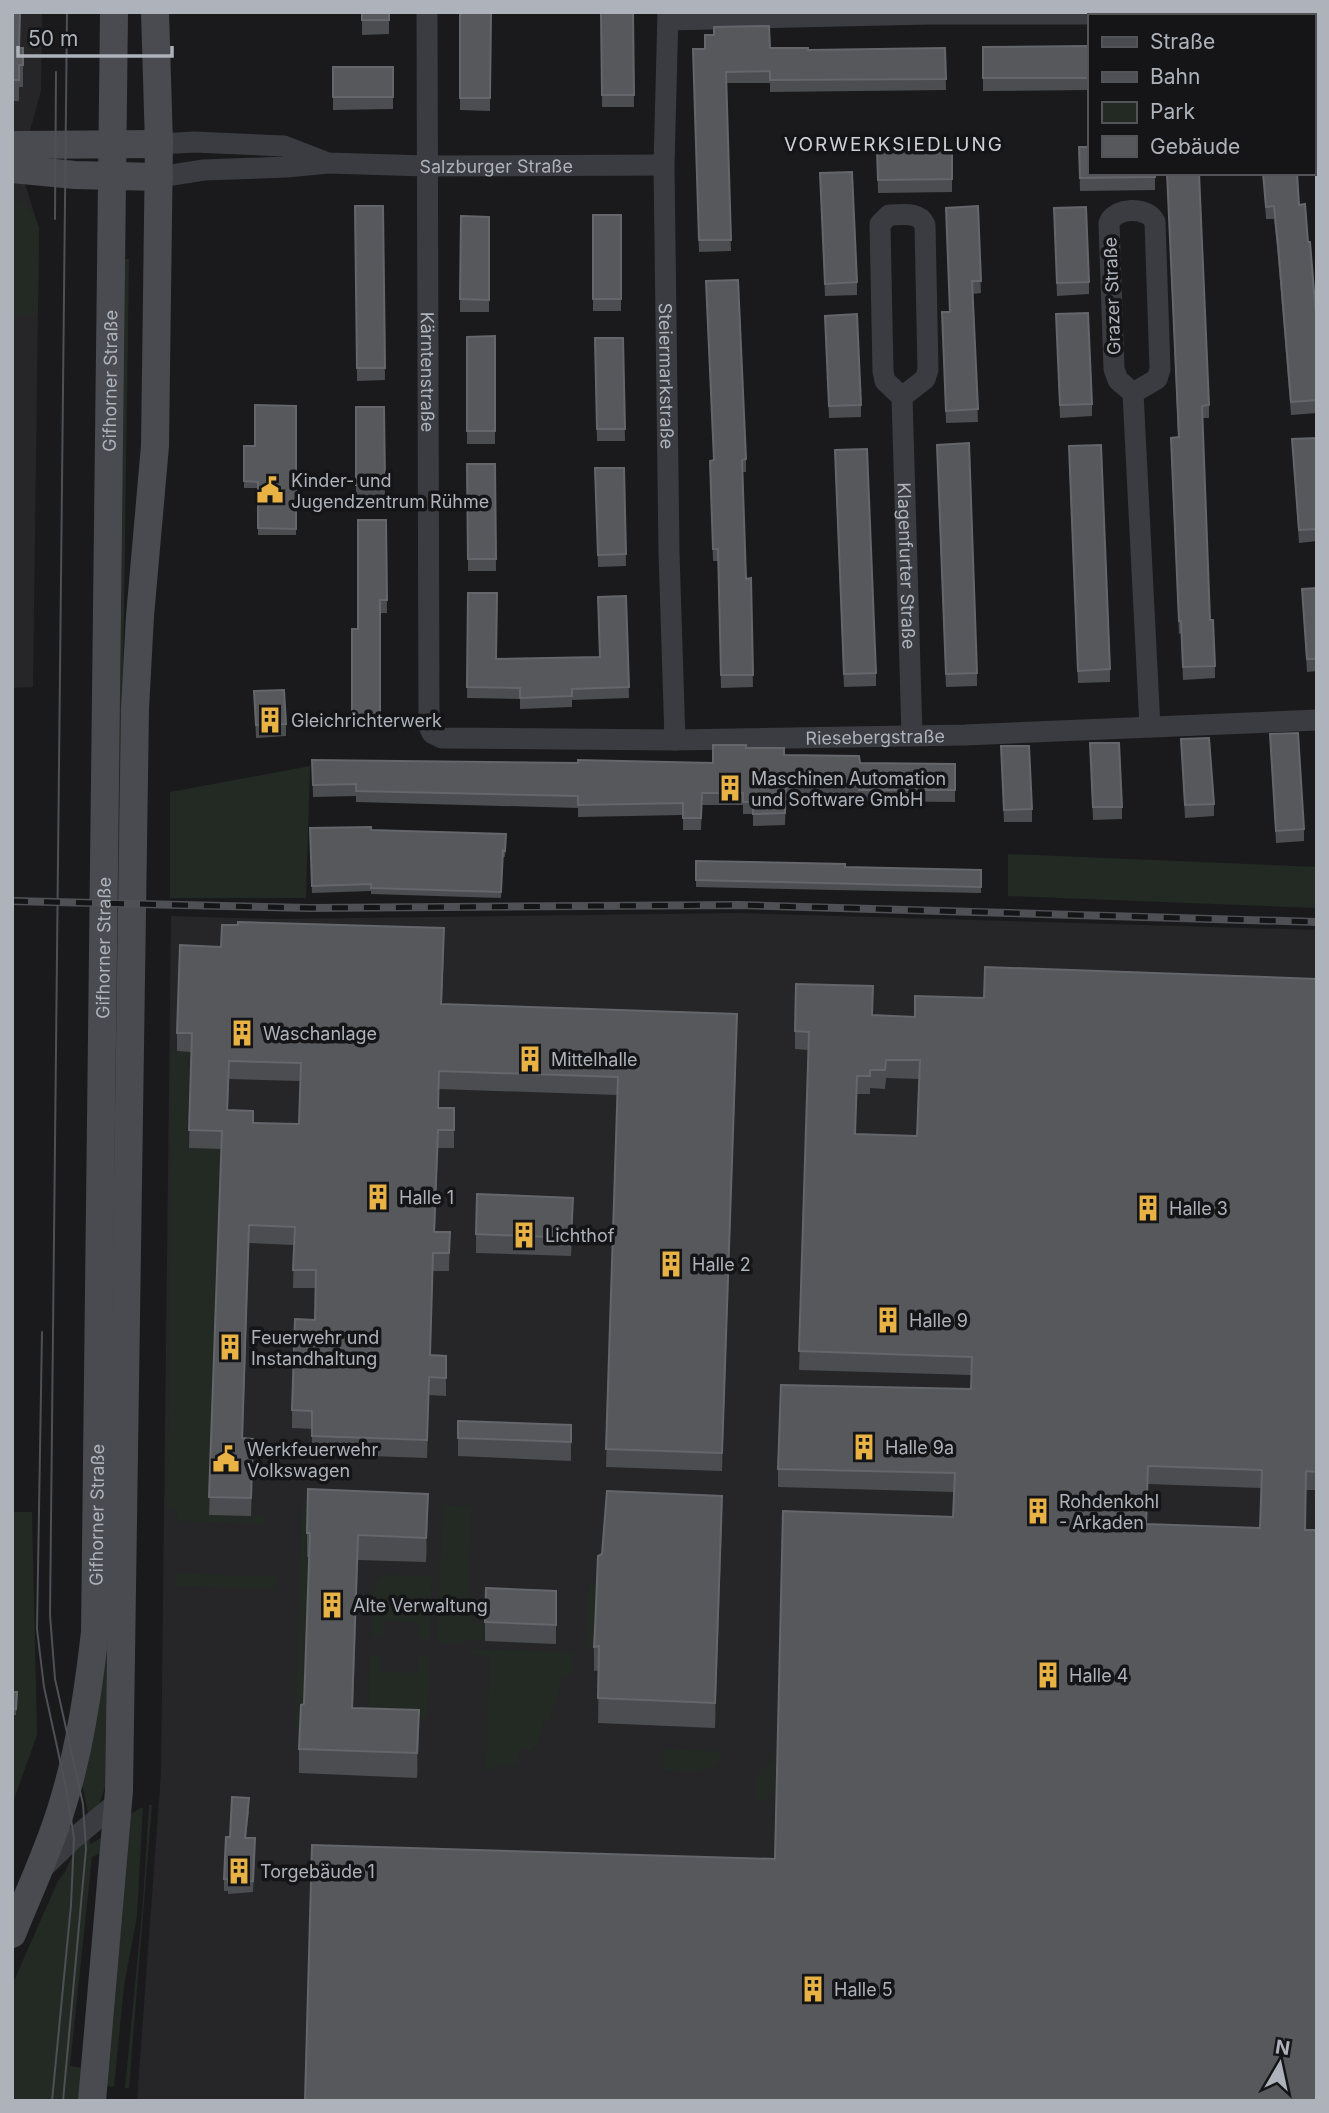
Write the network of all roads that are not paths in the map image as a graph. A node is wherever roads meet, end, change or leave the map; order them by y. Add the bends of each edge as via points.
1 (114, 12) edge
2 (155, 12) edge
3 (427, 12) edge
4 (1317, 14) edge
5 (669, 16) edge
6 (113, 144) junction
7 (159, 144) junction
8 (12, 145) edge
9 (328, 163) junction
10 (664, 165) junction
11 (426, 166) junction
12 (12, 169) edge
13 (113, 177) junction
14 (159, 177) junction
15 (1133, 393) junction
16 (902, 397) junction
17 (1317, 720) edge
18 (1150, 727) junction
19 (432, 733) joint
20 (912, 735) junction
21 (675, 740) junction
22 (118, 1802) junction
23 (36, 1874) junction
24 (12, 1934) edge
25 (92, 2101) edge

1 - 6 main road, Gifhorner Straße
2 - 7 main road, Gifhorner Straße
3 - 11 street, Kärntenstraße
4 - 5 street
5 - 10 street, Steiermarkstraße
6 - 7 main road
6 - 8 main road
6 - 13 main road, Gifhorner Straße
7 - 9 street, Salzburger Straße via 284,146
7 - 14 main road, Gifhorner Straße
9 - 11 street, Salzburger Straße
9 - 14 street, Salzburger Straße
10 - 11 street, Salzburger Straße
10 - 21 street, Steiermarkstraße
11 - 19 street, Kärntenstraße
12 - 13 main road
13 - 14 main road
13 - 23 main road, Gifhorner Straße via 95,1632 76,1754
14 - 22 main road, Gifhorner Straße via 155,446 135,709
15 - 15 street, Grazer Straße via 1157,379 1160,369 1155,222 1144,211 1117,212 1109,223 1114,369 1118,380
15 - 18 street
16 - 16 street via 925,380 928,370 925,225 916,215 889,215 880,224 883,371 885,381
16 - 20 street, Klagenfurter Straße
17 - 18 street, Riesebergstraße
18 - 20 street, Riesebergstraße
19 - 21 street, Riesebergstraße via 442,738
20 - 21 street, Riesebergstraße
22 - 23 street, Gifhorner Straße
22 - 25 main road, Gifhorner Straße
23 - 24 main road, Gifhorner Straße

